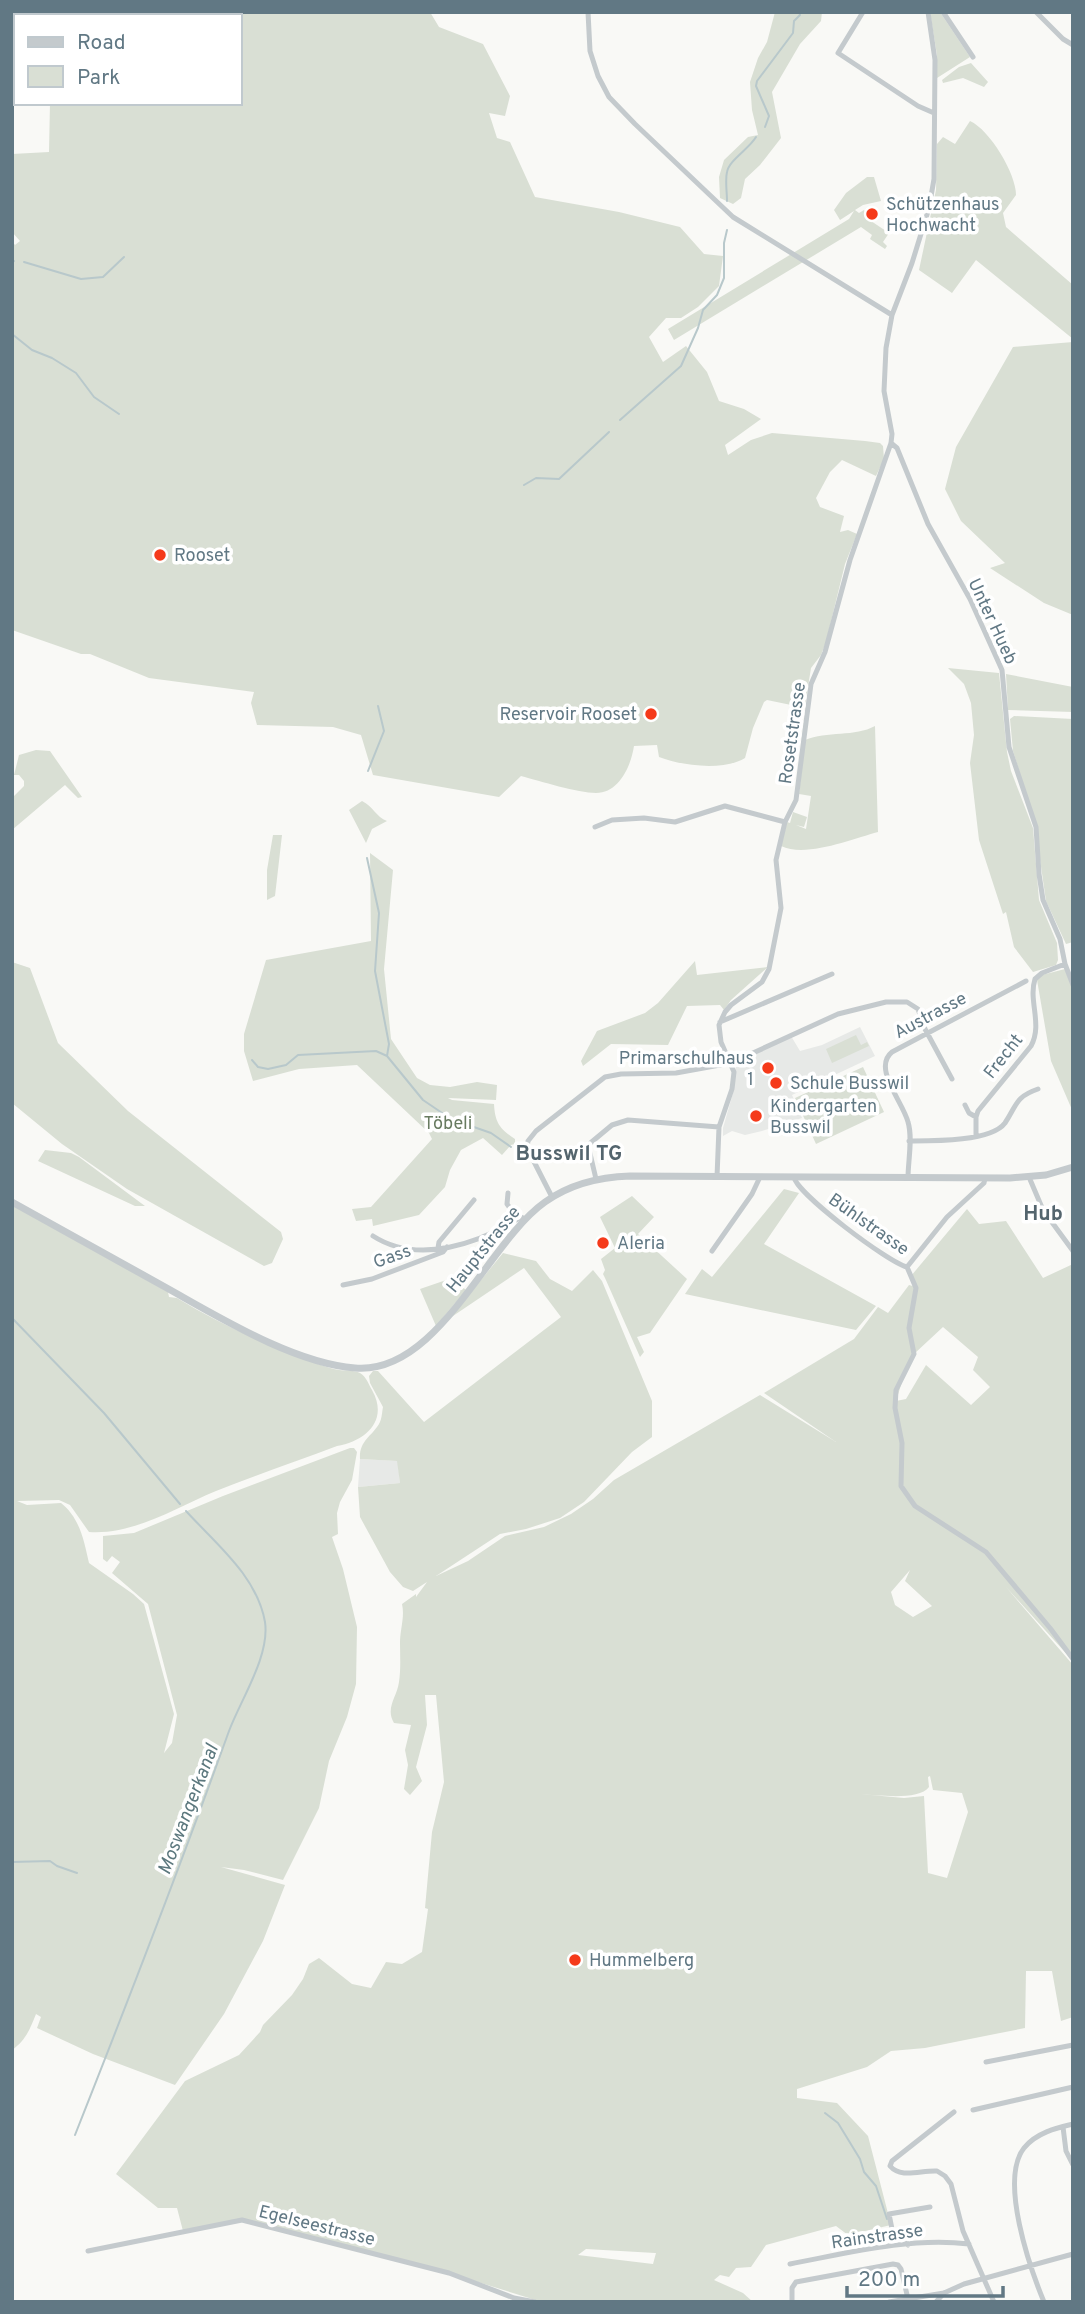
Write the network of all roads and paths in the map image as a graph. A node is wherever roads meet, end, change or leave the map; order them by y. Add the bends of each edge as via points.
1 (588, 12) edge
2 (863, 12) edge
3 (928, 12) edge
4 (943, 12) edge
5 (1036, 12) edge
6 (1073, 45) edge
7 (973, 57) dead end
8 (934, 113) junction
9 (892, 315) junction
10 (891, 443) junction
11 (785, 822) junction
12 (595, 827) dead end
13 (1065, 964) junction
14 (832, 974) dead end
15 (1026, 981) dead end
16 (1073, 985) edge
17 (720, 1022) junction
18 (928, 1032) junction
19 (731, 1063) junction
20 (952, 1079) dead end
21 (1038, 1090) dead end
22 (965, 1105) dead end
23 (975, 1117) junction
24 (719, 1127) junction
25 (976, 1136) junction
26 (909, 1141) junction
27 (1073, 1167) edge
28 (717, 1177) junction
29 (760, 1177) junction
30 (794, 1177) junction
31 (1029, 1177) junction
32 (908, 1178) junction
33 (985, 1178) junction
34 (596, 1180) junction
35 (508, 1193) dead end
36 (552, 1197) junction
37 (474, 1200) dead end
38 (12, 1202) edge
39 (522, 1219) junction
40 (373, 1236) dead end
41 (447, 1247) junction
42 (438, 1248) junction
43 (712, 1251) dead end
44 (1073, 1251) edge
45 (907, 1267) junction
46 (343, 1285) dead end
47 (1073, 1659) edge
48 (1073, 2045) edge
49 (986, 2062) dead end
50 (1073, 2087) edge
51 (973, 2110) dead end
52 (954, 2112) dead end
53 (1073, 2124) edge
54 (1063, 2127) junction
55 (1073, 2165) edge
56 (930, 2207) dead end
57 (969, 2244) junction
58 (908, 2245) junction
59 (88, 2251) dead end
60 (1073, 2254) edge
61 (790, 2264) dead end
62 (1030, 2267) junction
63 (984, 2279) junction
64 (944, 2297) edge
65 (908, 2299) junction
66 (535, 2302) edge
67 (792, 2302) edge
68 (889, 2302) edge
69 (936, 2302) edge
70 (994, 2302) edge
71 (1044, 2302) edge

1 - 9 street via 590,51 598,76 609,97 635,124 733,217
2 - 8 street via 838,53
3 - 8 street
4 - 7 street
5 - 6 street
8 - 9 street via 929,208
9 - 10 street via 884,391
10 - 11 street, Rosetstrasse via 811,684 796,800
10 - 13 street, Unter Hueb via 1002,670 1009,747 1035,827 1043,900
11 - 12 street via 725,807 675,821 612,820
11 - 17 street, Rosetstrasse via 776,860 780,918 769,969 762,982 731,1004
13 - 16 street, Unter Hueb
13 - 23 street, Frecht via 1035,979 1034,1040
14 - 17 street
15 - 18 street, Austrasse
17 - 19 street via 721,1042
18 - 19 street via 915,1005 886,1002 838,1014
18 - 20 street
18 - 26 street, Austrasse via 892,1052 884,1064 908,1120
19 - 24 street via 732,1089
19 - 36 street via 676,1073 612,1075 597,1081 528,1140 527,1148
21 - 25 street via 1022,1095 999,1128
22 - 23 street
23 - 25 street
24 - 28 street
24 - 34 street via 618,1122 588,1144
25 - 26 street
26 - 32 street, Austrasse
27 - 31 street, Hauptstrasse
28 - 29 street, Hauptstrasse
28 - 34 street, Hauptstrasse
29 - 30 street, Hauptstrasse
29 - 43 street
30 - 32 street, Hauptstrasse
30 - 45 street, Bühlstrasse via 820,1208 886,1257
31 - 33 street, Hauptstrasse
31 - 44 street via 1043,1210
32 - 33 street, Hauptstrasse
33 - 45 street, Bühlstrasse
34 - 36 street, Hauptstrasse
35 - 39 street via 507,1204
36 - 39 street, Hauptstrasse
37 - 42 street
38 - 39 street, Hauptstrasse via 236,1326 302,1354 365,1368 400,1358 431,1334
39 - 41 street
40 - 42 street via 395,1247
41 - 42 street
41 - 46 street, Gass via 383,1275
45 - 47 street via 916,1288 909,1328 914,1354 896,1390 901,1486 915,1506 986,1552
48 - 49 street
50 - 51 street
52 - 57 street via 890,2166 902,2174 937,2171 945,2176
53 - 54 street
54 - 55 street
54 - 62 street via 1031,2140 1017,2166 1017,2205
56 - 58 street via 888,2214 894,2234
57 - 58 street, Rainstrasse
57 - 63 street
58 - 61 street, Rainstrasse
59 - 66 street, Egelseestrasse via 242,2220 449,2273
60 - 62 street
62 - 63 street
62 - 71 street
63 - 64 street
63 - 70 street
64 - 65 street
64 - 69 street
65 - 67 street via 901,2269 893,2264 796,2282
65 - 68 street

